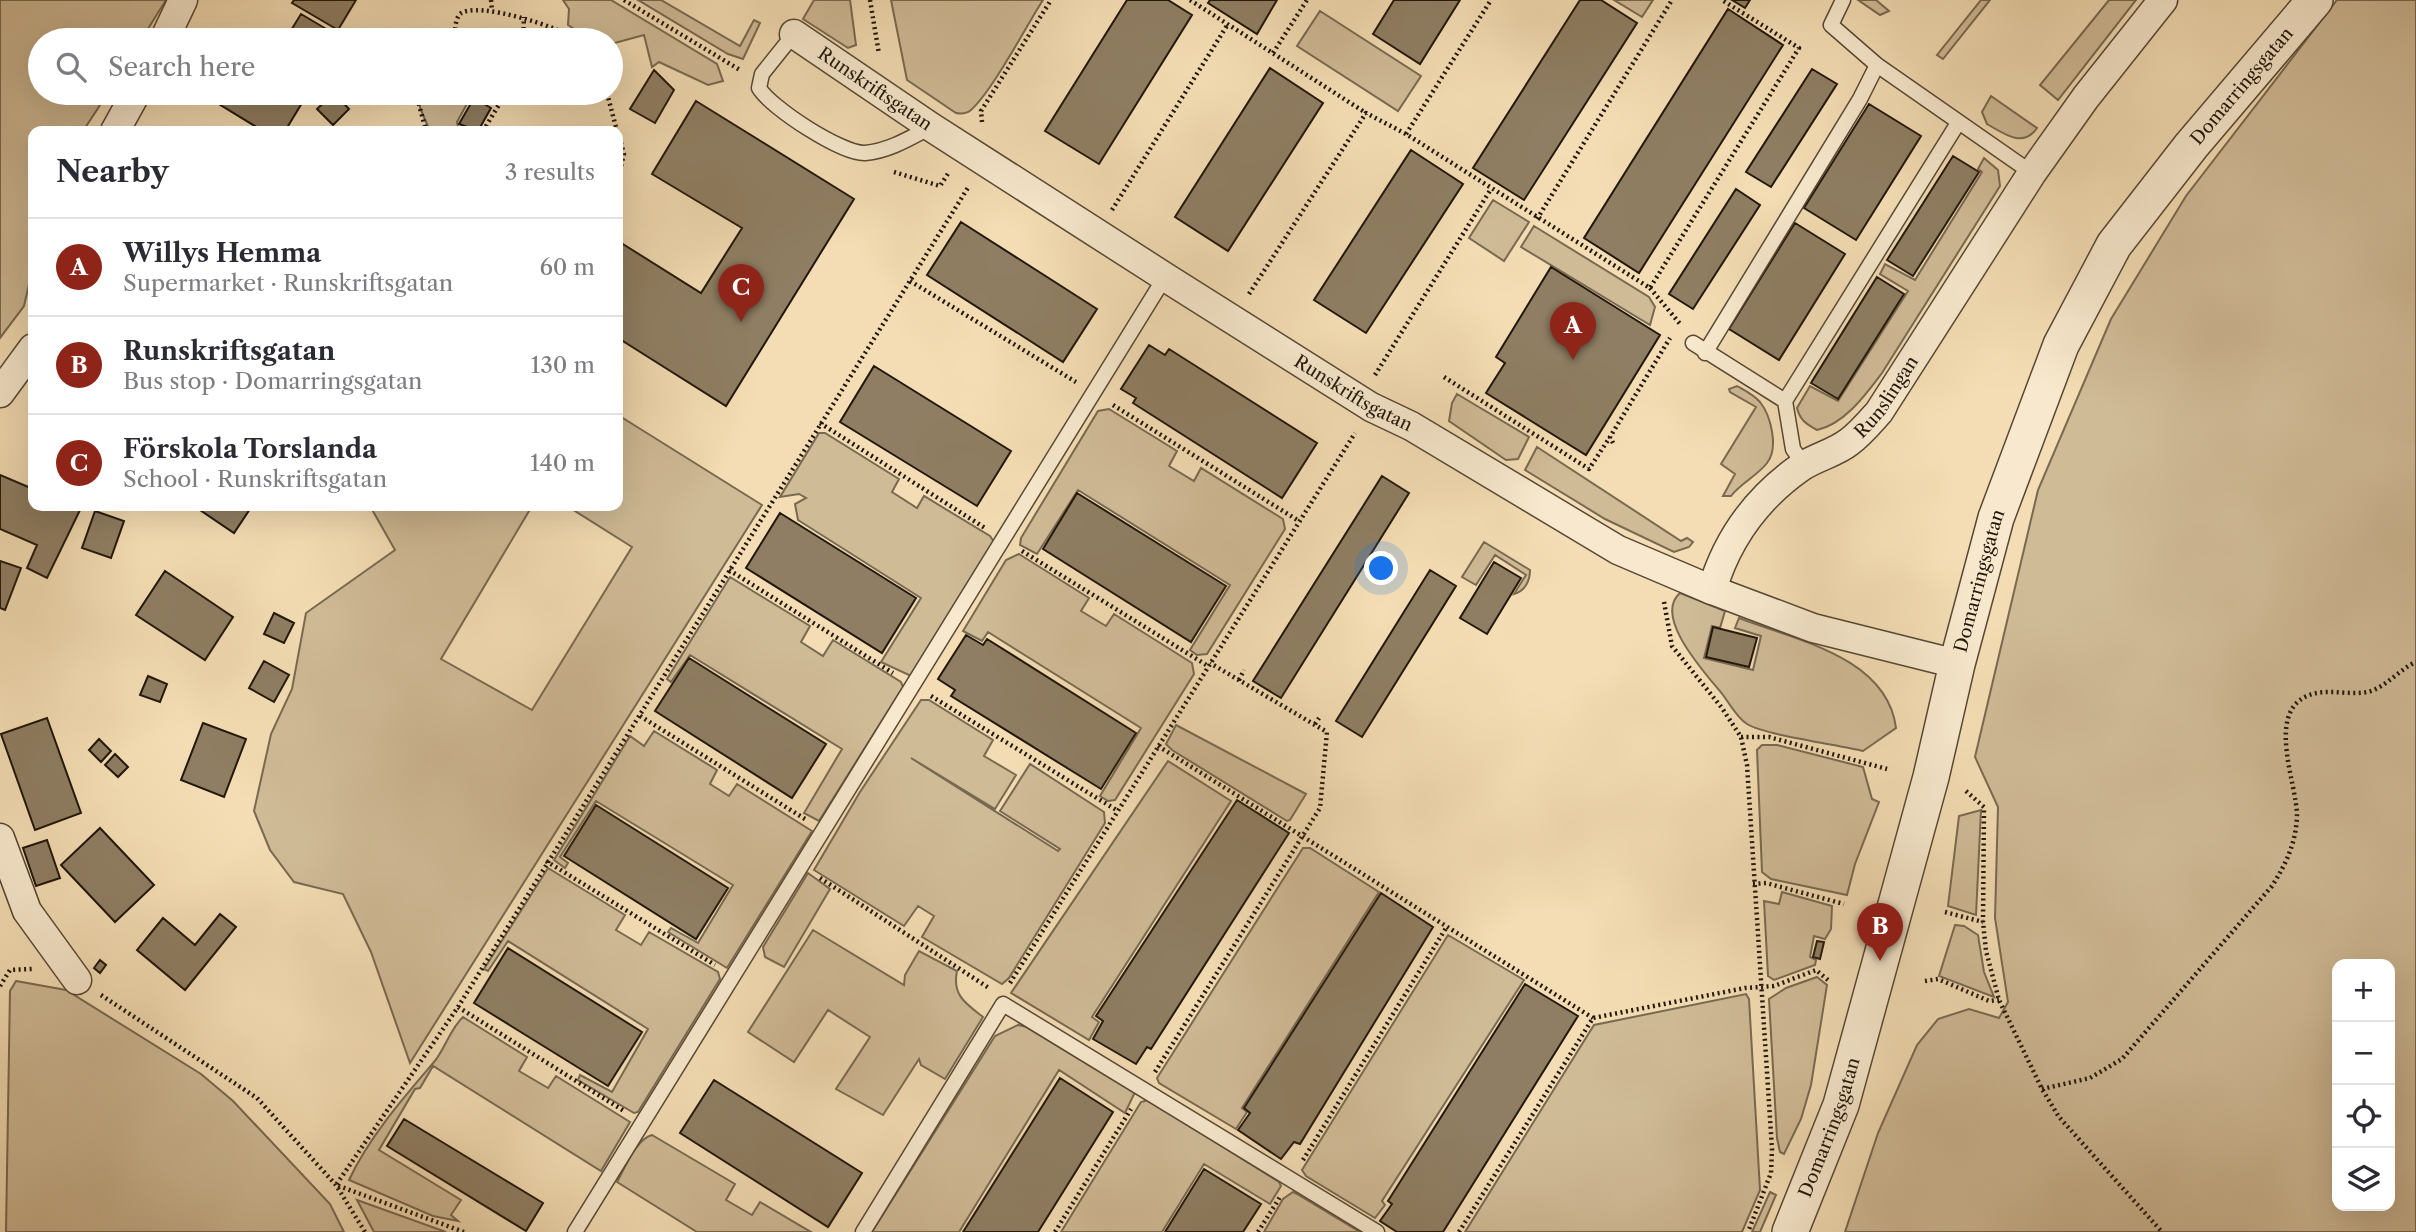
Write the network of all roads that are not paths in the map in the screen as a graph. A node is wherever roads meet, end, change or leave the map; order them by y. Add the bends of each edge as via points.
1 (183, 0) edge
2 (1843, 0) edge
3 (2163, 0) edge
4 (2315, 0) edge
5 (170, 28) edge
6 (794, 34) joint
7 (1877, 65) junction
8 (129, 105) edge
9 (1958, 123) junction
10 (118, 126) edge
11 (931, 127) junction
12 (2032, 173) junction
13 (1165, 277) junction
14 (1693, 343) road end
15 (1705, 353) junction
16 (28, 355) edge
17 (0, 393) edge
18 (1785, 401) junction
19 (1804, 465) junction
20 (1712, 590) junction
21 (1957, 664) junction
22 (0, 838) edge
23 (77, 980) road end
24 (575, 1232) edge
25 (863, 1232) edge
26 (1377, 1232) edge
27 (1790, 1232) edge

1 - 5 street
2 - 7 lane via 1831,25
3 - 12 street, Runslingan
4 - 21 street, Domarringsgatan via 2114,245 2056,358 1996,518
6 - 11 street, Runskriftsgatan
6 - 11 lane via 762,74 759,88 771,104 851,152 874,152
7 - 9 lane
7 - 15 lane
8 - 10 street
9 - 12 lane
9 - 18 lane
11 - 13 street, Runskriftsgatan
12 - 19 street, Runslingan via 1880,412 1849,442
13 - 20 street, Runskriftsgatan via 1366,403 1618,550
13 - 24 lane
14 - 15 lane
15 - 18 lane
16 - 17 street
18 - 19 lane via 1793,449
19 - 20 street, Runslingan via 1779,483 1742,523
20 - 21 street, Runskriftsgatan via 1813,628
21 - 27 street, Domarringsgatan via 1842,1105
22 - 23 street via 27,911
25 - 26 lane via 1002,1000

